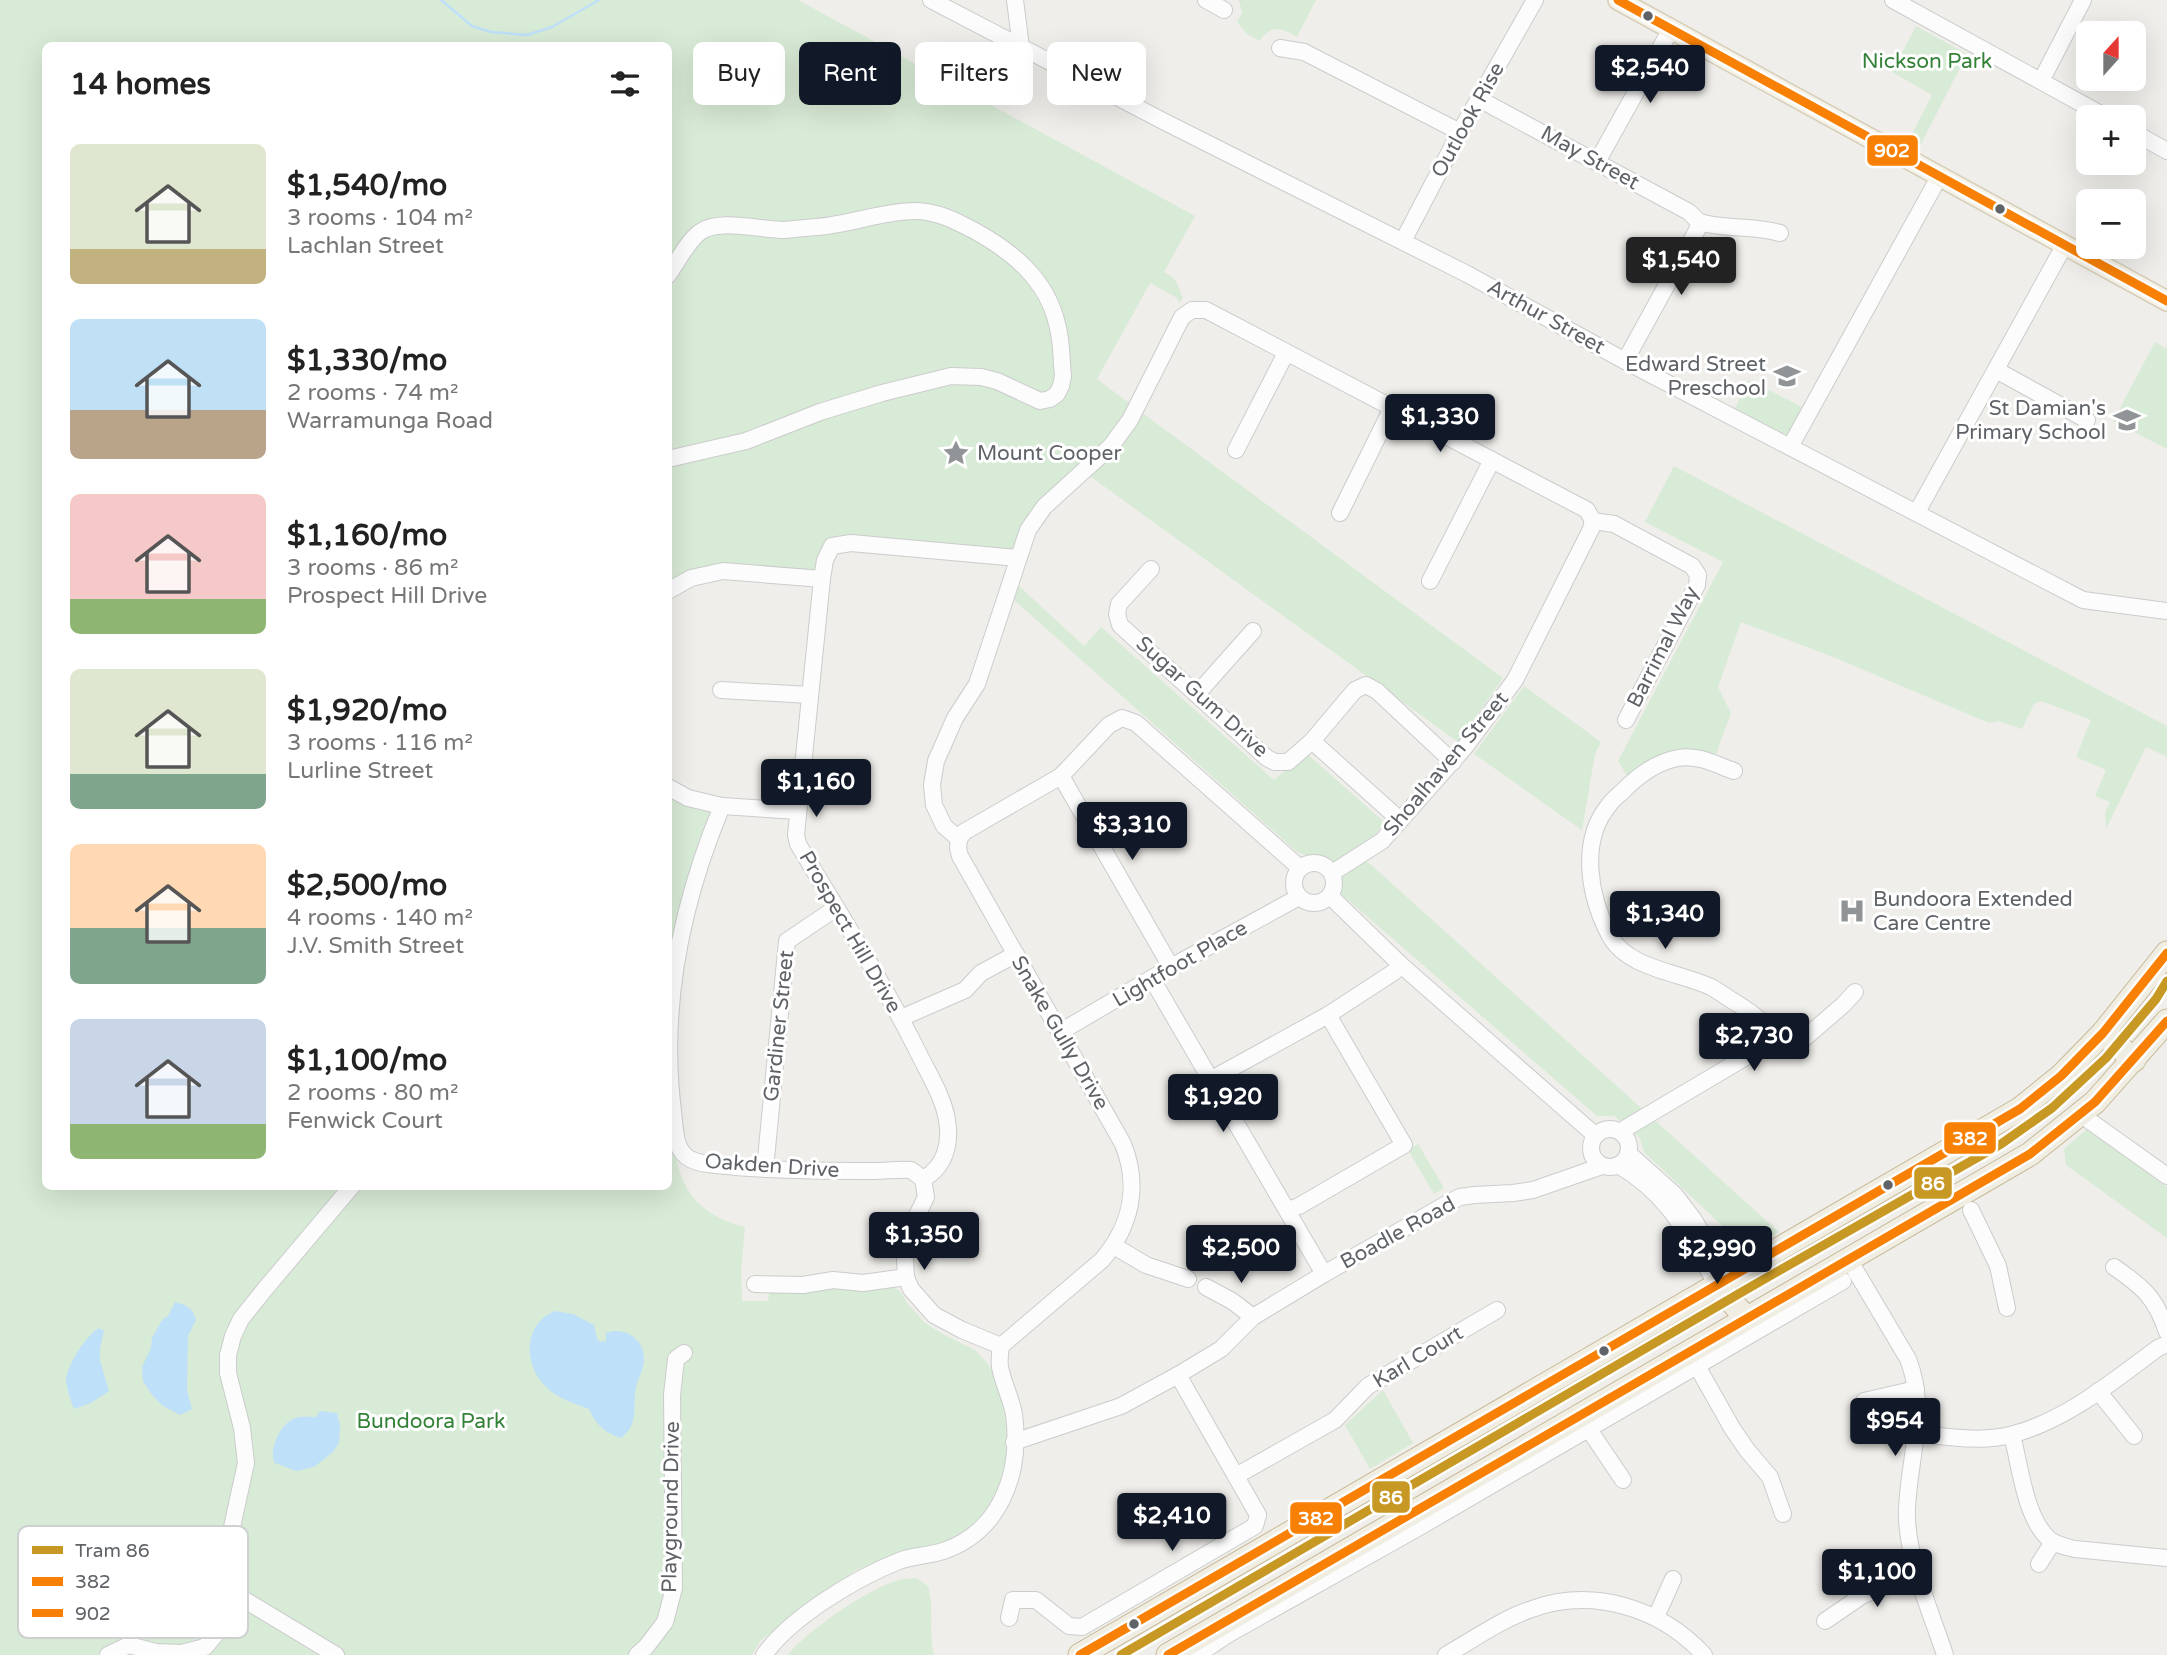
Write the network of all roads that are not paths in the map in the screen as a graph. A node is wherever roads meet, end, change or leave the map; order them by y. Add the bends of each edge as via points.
1 (931, 0) edge
2 (1014, 0) edge
3 (1206, 0) edge
4 (1535, 0) edge
5 (1618, 0) edge
6 (1893, 0) edge
7 (2083, 0) edge
8 (1224, 10) dead end
9 (1671, 29) junction
10 (992, 31) junction
11 (1012, 42) edge
12 (1020, 42) edge
13 (1280, 48) dead end
14 (1033, 53) edge
15 (2040, 81) junction
16 (1479, 99) junction
17 (2084, 105) edge
18 (1460, 132) junction
19 (2146, 136) edge
20 (2165, 143) edge
21 (1597, 162) junction
22 (1939, 177) junction
23 (1699, 222) junction
24 (1780, 233) dead end
25 (1404, 241) junction
26 (2064, 246) junction
27 (672, 269) edge
28 (2166, 299) edge
29 (1286, 353) junction
30 (1625, 361) junction
31 (1996, 370) junction
32 (1392, 408) junction
33 (2087, 420) dead end
34 (1790, 447) junction
35 (1236, 450) dead end
36 (672, 458) edge
37 (1492, 460) junction
38 (1917, 512) junction
39 (1340, 513) dead end
40 (1592, 521) junction
41 (1018, 558) junction
42 (1151, 569) dead end
43 (822, 579) junction
44 (1430, 581) dead end
45 (672, 589) edge
46 (2167, 611) edge
47 (1252, 631) dead end
48 (721, 691) dead end
49 (1196, 694) junction
50 (809, 695) junction
51 (1626, 720) dead end
52 (1312, 741) junction
53 (1453, 762) junction
54 (1734, 771) dead end
55 (1061, 776) junction
56 (672, 790) edge
57 (722, 806) junction
58 (798, 811) junction
59 (1400, 821) junction
60 (959, 839) junction
61 (1300, 868) junction
62 (1332, 873) junction
63 (1329, 896) junction
64 (1299, 897) junction
65 (836, 908) junction
66 (2167, 953) edge
67 (1016, 954) junction
68 (1401, 965) junction
69 (1171, 967) junction
70 (1152, 979) junction
71 (1854, 992) dead end
72 (672, 1001) edge
73 (1328, 1015) junction
74 (901, 1018) junction
75 (2167, 1021) edge
76 (1060, 1032) junction
77 (2103, 1033) junction
78 (1771, 1042) junction
79 (2134, 1060) junction
80 (1212, 1079) junction
81 (672, 1107) edge
82 (2080, 1114) junction
83 (1622, 1133) junction
84 (1595, 1135) junction
85 (1591, 1152) junction
86 (1623, 1159) junction
87 (1601, 1166) junction
88 (765, 1169) junction
89 (1574, 1175) junction
90 (2167, 1176) edge
91 (923, 1179) junction
92 (349, 1190) edge
93 (1288, 1210) junction
94 (1971, 1210) dead end
95 (1114, 1246) junction
96 (1702, 1246) junction
97 (1849, 1258) junction
98 (1760, 1260) junction
99 (2114, 1267) dead end
100 (1324, 1274) junction
101 (906, 1277) junction
102 (1188, 1279) dead end
103 (1722, 1281) junction
104 (1843, 1281) dead end
105 (755, 1284) dead end
106 (1819, 1285) junction
107 (1206, 1287) dead end
108 (1682, 1305) junction
109 (2007, 1308) dead end
110 (1497, 1310) dead end
111 (1254, 1317) junction
112 (1746, 1318) junction
113 (2167, 1332) edge
114 (2167, 1344) edge
115 (1001, 1346) junction
116 (684, 1353) dead end
117 (1697, 1366) junction
118 (1178, 1375) junction
119 (1916, 1389) junction
120 (2098, 1391) junction
121 (1864, 1401) dead end
122 (1588, 1428) junction
123 (1916, 1433) junction
124 (2012, 1435) junction
125 (2134, 1436) dead end
126 (1014, 1442) junction
127 (1499, 1471) junction
128 (1236, 1476) junction
129 (1623, 1479) dead end
130 (1783, 1514) dead end
131 (232, 1526) edge
132 (2053, 1542) junction
133 (2167, 1558) edge
134 (2039, 1564) dead end
135 (1918, 1575) junction
136 (1673, 1579) dead end
137 (248, 1602) edge
138 (1656, 1617) junction
139 (1009, 1618) dead end
140 (1825, 1621) dead end
141 (213, 1638) edge
142 (108, 1655) edge
143 (335, 1655) edge
144 (638, 1655) edge
145 (764, 1655) edge
146 (1080, 1655) edge
147 (1168, 1655) edge
148 (1197, 1655) edge
149 (1446, 1655) edge
150 (1704, 1655) edge
151 (1945, 1655) edge

1 - 10 street, Arthur Street
2 - 10 street via 1008,18
2 - 12 street
3 - 8 street
4 - 16 street, Outlook Rise
5 - 9 main road
6 - 15 street
7 - 15 street
9 - 21 street
9 - 22 main road
10 - 11 street, Arthur Street
13 - 18 street via 1304,52
14 - 25 street, Arthur Street
15 - 17 street
16 - 18 street, Outlook Rise
16 - 21 street, May Street
18 - 25 street, Outlook Rise
19 - 20 street
21 - 23 street, May Street via 1689,212
22 - 26 main road
22 - 34 street
23 - 24 street
23 - 30 street
25 - 30 street, Arthur Street
26 - 28 main road
26 - 31 street
27 - 36 street via 699,232 709,227 793,229 931,212 989,239 1014,255 1034,276 1057,322 1063,376 1057,394 1040,401 981,377 951,376 820,412 746,441
29 - 32 street
29 - 35 street
29 - 41 street, Snake Gully Drive via 1206,310 1192,310 1182,317 1130,420 1111,446 1044,506 1028,530
30 - 34 street, Arthur Street
31 - 33 street
31 - 38 street
32 - 37 street
32 - 39 street
34 - 38 street, Arthur Street
37 - 40 street via 1587,510
37 - 44 street
38 - 46 street, Arthur Street via 2083,600
40 - 51 street, Barrimal Way via 1614,524 1692,566 1698,575
40 - 53 street, Shoalhaven Street via 1515,680
41 - 43 street, Prospect Hill Drive via 851,543 832,546
41 - 60 street, Snake Gully Drive via 977,684 936,761 934,806 944,827
42 - 49 street, Sugar Gum Drive via 1119,604 1118,621
43 - 45 street via 723,571 691,578
43 - 50 street, Prospect Hill Drive
47 - 49 street
48 - 50 street
49 - 52 street, Sugar Gum Drive via 1275,762 1288,762
50 - 58 street, Prospect Hill Drive
52 - 53 street, Sugar Gum Drive via 1355,690 1366,685
52 - 59 street
53 - 59 street, Shoalhaven Street
54 - 78 street via 1699,759 1679,758 1639,774 1603,814 1590,858 1592,883 1600,912 1620,950 1712,987 1759,1018
55 - 60 street
55 - 61 street via 1109,725 1122,718 1136,723
55 - 69 street
56 - 57 street
57 - 58 street
57 - 72 street, Oakden Drive via 686,909
58 - 65 street, Prospect Hill Drive via 798,844
59 - 62 street, Shoalhaven Street via 1382,841
60 - 67 street, Snake Gully Drive via 960,856
61 - 62 street via 1317,863
61 - 64 street via 1294,879
62 - 63 street
63 - 64 street via 1316,903
63 - 68 street
64 - 69 street, Lightfoot Place
65 - 74 street, Prospect Hill Drive
65 - 88 street, Gardiner Street via 787,941 784,952
66 - 77 highway
67 - 74 street via 981,973 965,990
67 - 76 street, Snake Gully Drive
68 - 73 street
68 - 84 street
69 - 70 street, Lightfoot Place
70 - 76 street, Lightfoot Place
70 - 80 street
71 - 78 street via 1806,1037
73 - 80 street
73 - 93 street via 1404,1145
74 - 91 street, Prospect Hill Drive via 942,1102 947,1122 944,1158
75 - 79 highway
76 - 95 street, Snake Gully Drive via 1128,1156 1130,1205
77 - 79 highway
77 - 98 highway via 2020,1109
78 - 83 street
79 - 82 highway
80 - 93 street
81 - 88 street, Oakden Drive via 677,1143 686,1158 701,1164
82 - 90 street
82 - 97 highway via 2030,1154
83 - 84 street via 1605,1129
83 - 86 street via 1628,1142
84 - 85 street
85 - 87 street
85 - 89 street
86 - 87 street via 1613,1167
86 - 96 street
87 - 89 street, Boadle Road
88 - 91 street, Oakden Drive via 911,1170
89 - 100 street, Boadle Road via 1533,1190 1460,1197
91 - 101 street via 926,1197 904,1242
92 - 131 street via 241,1319 233,1336 228,1373 246,1463
93 - 100 street
94 - 109 street via 1998,1266
95 - 102 street via 1146,1265
95 - 115 street, Snake Gully Drive
96 - 98 street
96 - 103 street
96 - 108 street via 1699,1279
97 - 106 highway
97 - 119 street via 1908,1359
98 - 103 highway
99 - 113 street via 2149,1293
100 - 111 street, Boadle Road
101 - 105 street via 863,1283
101 - 115 street via 934,1315
103 - 108 highway
103 - 112 highway
104 - 106 street
106 - 112 highway
106 - 117 street
107 - 111 street
108 - 146 highway
110 - 128 street, Karl Court via 1368,1385 1335,1420
111 - 118 street, Boadle Road via 1221,1349
112 - 127 highway
114 - 120 street
115 - 126 street via 999,1366 1014,1413
116 - 144 street, Playground Drive via 676,1359 672,1395 674,1588 665,1622
117 - 122 street
117 - 130 street via 1746,1450 1770,1477
118 - 126 street, Boadle Road via 1121,1406
118 - 128 street
119 - 121 street
119 - 123 street
120 - 124 street via 2078,1406
120 - 125 street
122 - 127 street
122 - 129 street
123 - 124 street via 1968,1439
123 - 135 street via 1907,1511
124 - 132 street via 2031,1510
126 - 145 street via 1004,1499 986,1525 944,1551 900,1560 855,1581 793,1625
127 - 147 highway
127 - 148 street via 1416,1529
128 - 139 street via 1258,1514 1255,1526 1082,1627 1069,1626 1036,1600 1013,1600
132 - 133 street via 2075,1549
132 - 134 street
135 - 140 street via 1863,1595
135 - 151 street
136 - 138 street
137 - 143 street
138 - 149 street via 1599,1601 1548,1604 1518,1614
138 - 150 street
141 - 142 street via 205,1647 181,1653 128,1645

